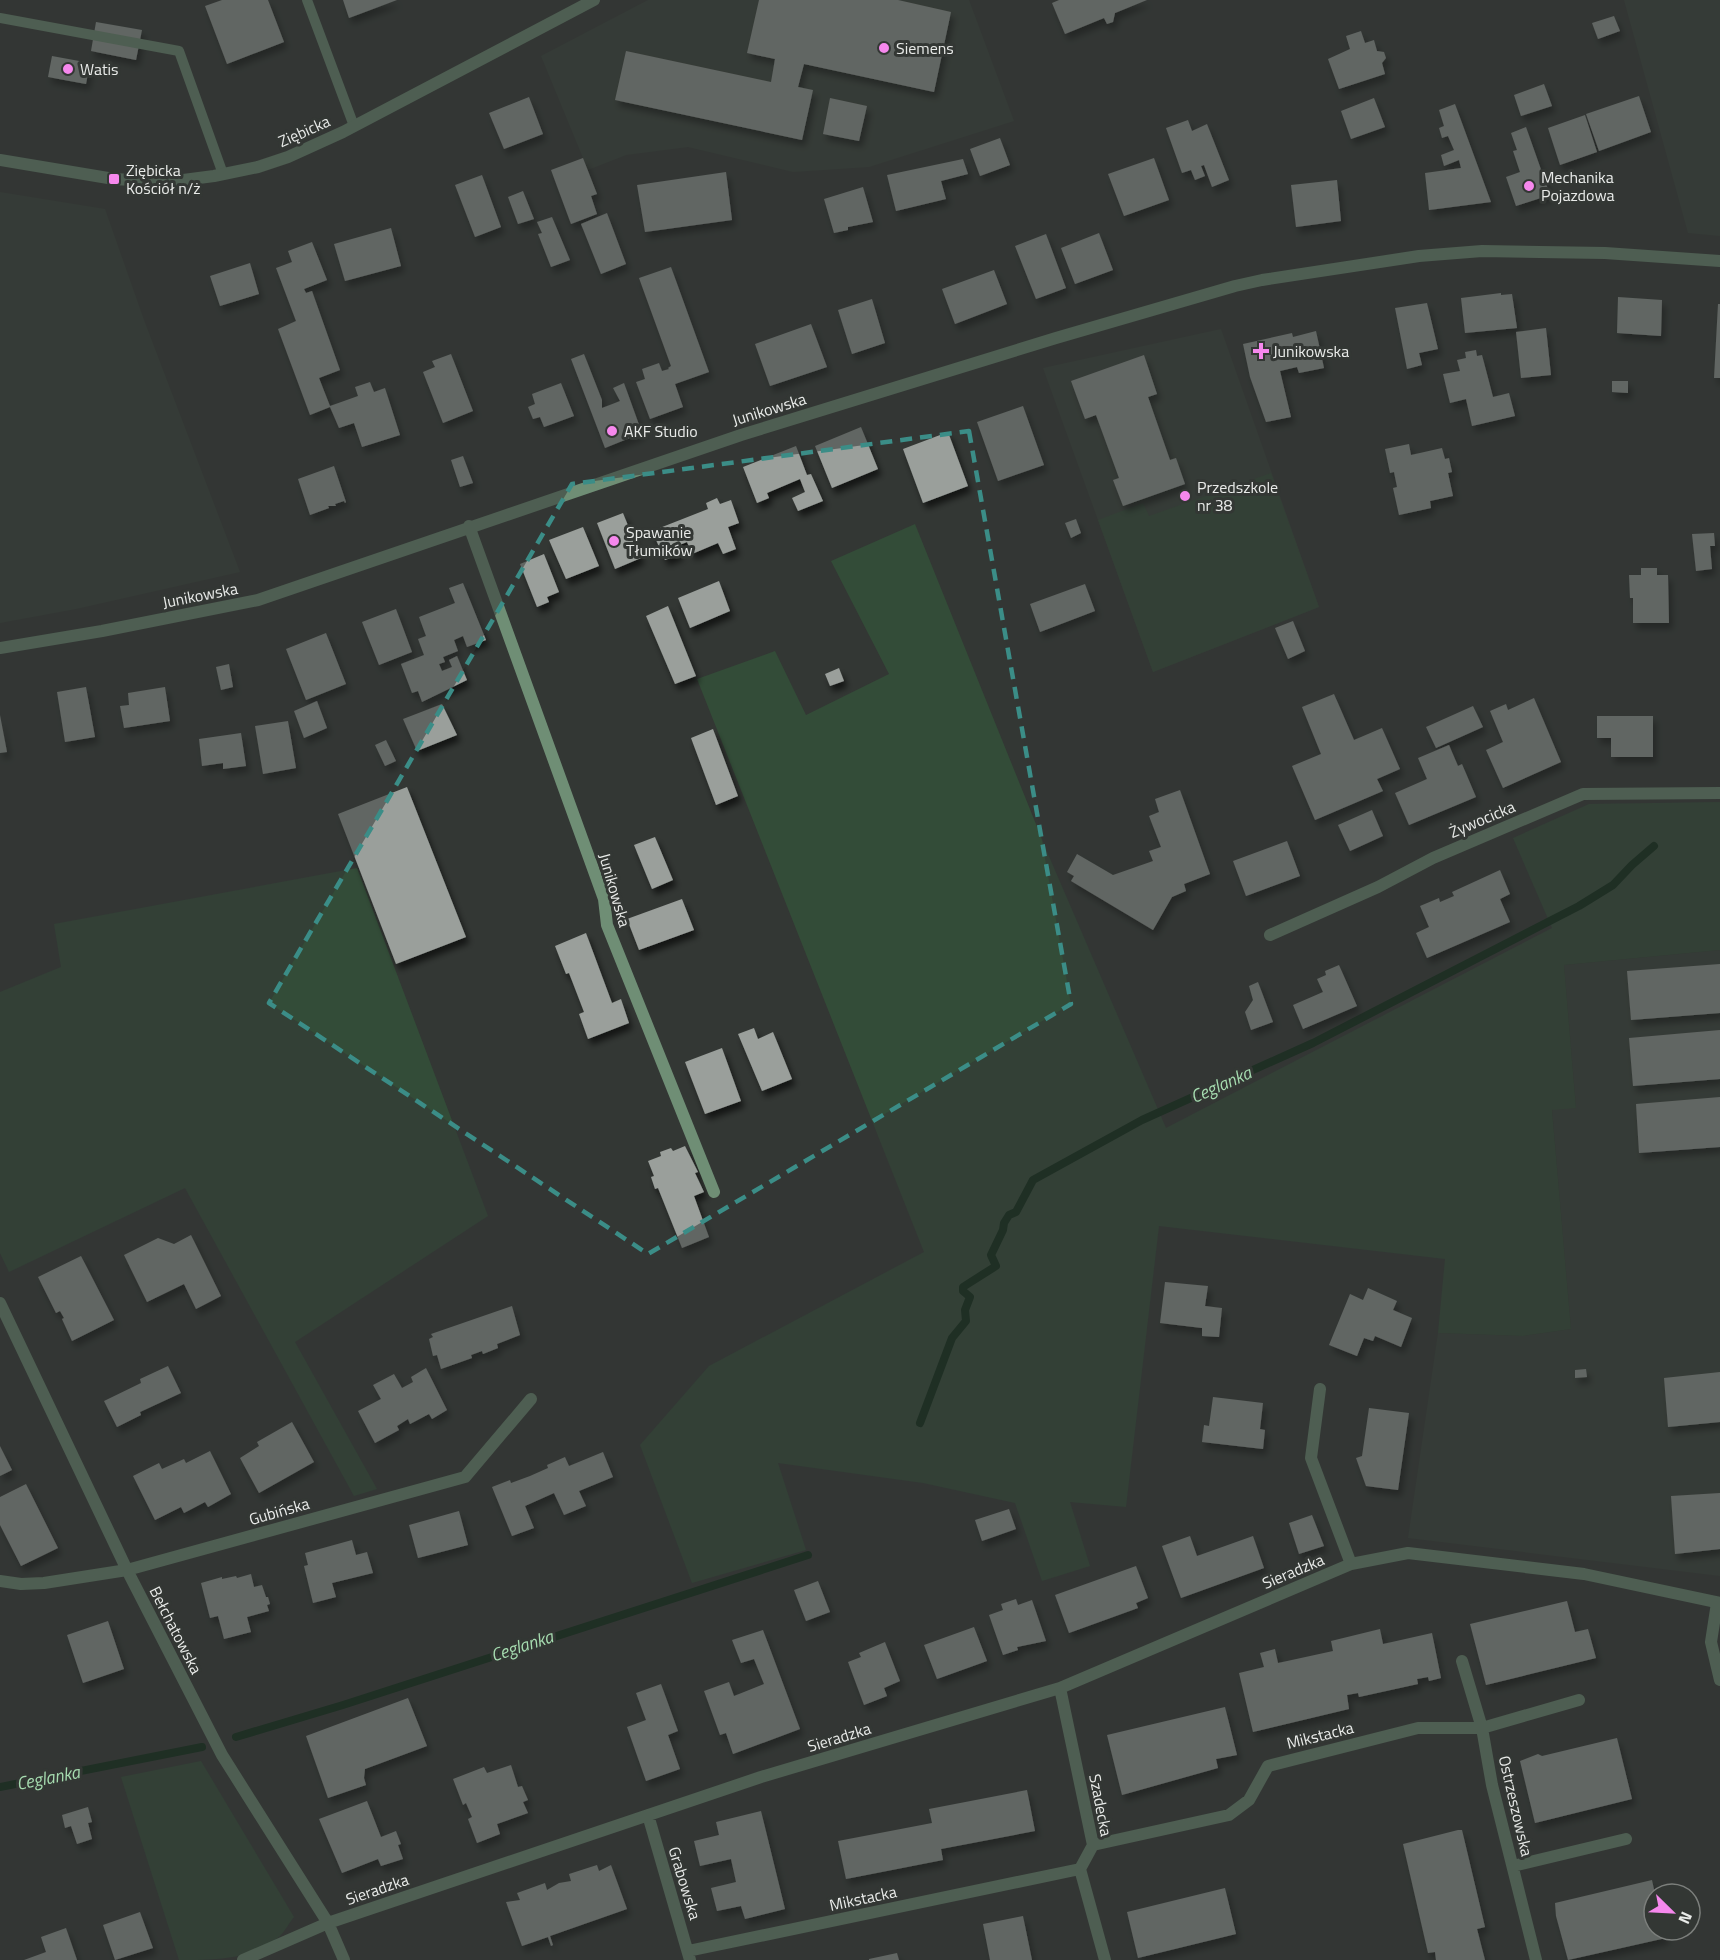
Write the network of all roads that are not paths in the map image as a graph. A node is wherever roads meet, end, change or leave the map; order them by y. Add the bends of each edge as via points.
1 (307, 0) edge
2 (594, 0) edge
3 (0, 18) edge
4 (354, 126) junction
5 (0, 160) edge
6 (224, 174) junction
7 (1720, 261) edge
8 (469, 526) junction
9 (0, 648) edge
10 (1720, 793) edge
11 (1270, 935) dead end
12 (714, 1192) dead end
13 (0, 1303) edge
14 (1320, 1389) dead end
15 (531, 1399) dead end
16 (1351, 1564) junction
17 (127, 1570) junction
18 (0, 1581) edge
19 (1719, 1603) edge
20 (1462, 1661) dead end
21 (1720, 1680) edge
22 (1060, 1688) junction
23 (1579, 1700) dead end
24 (1482, 1728) junction
25 (648, 1815) junction
26 (1626, 1839) dead end
27 (1094, 1845) junction
28 (1513, 1866) junction
29 (1080, 1869) junction
30 (328, 1923) junction
31 (689, 1956) edge
32 (243, 1960) edge
33 (344, 1960) edge
34 (1105, 1960) edge
35 (1536, 1960) edge

1 - 4 lane
2 - 4 street, Ziębicka
3 - 6 lane via 179,51
4 - 6 street, Ziębicka via 288,157
5 - 6 street, Ziębicka via 114,178 168,182
7 - 8 street, Junikowska via 1605,253 1482,251 1419,256 1262,280 1056,338 741,435
8 - 9 street, Junikowska via 258,600
8 - 12 street, Junikowska via 604,899 607,925
10 - 11 street, Żywocicka via 1582,794 1433,858
13 - 17 street, Bełchatowska
14 - 16 street, Sieradzka via 1311,1458
15 - 17 street, Gubińska via 465,1477
16 - 19 street, Sieradzka via 1408,1553 1584,1574
16 - 22 street, Sieradzka
17 - 18 street, Gubińska via 44,1583
17 - 30 street, Bełchatowska via 222,1755
19 - 21 street, Sieradzka via 1711,1642
20 - 24 street, Ostrzeszowska
22 - 25 street, Sieradzka via 761,1777
22 - 27 street, Szadecka
23 - 24 street, Mikstacka
24 - 27 street, Mikstacka via 1418,1728 1268,1766 1249,1800 1229,1815
24 - 28 street, Ostrzeszowska
25 - 30 street, Sieradzka
25 - 31 street, Grabowska
26 - 28 street
27 - 29 street, Szadecka
28 - 35 street, Ostrzeszowska
29 - 31 street, Mikstacka
29 - 34 street
30 - 32 street, Sieradzka
30 - 33 street, Bełchatowska

